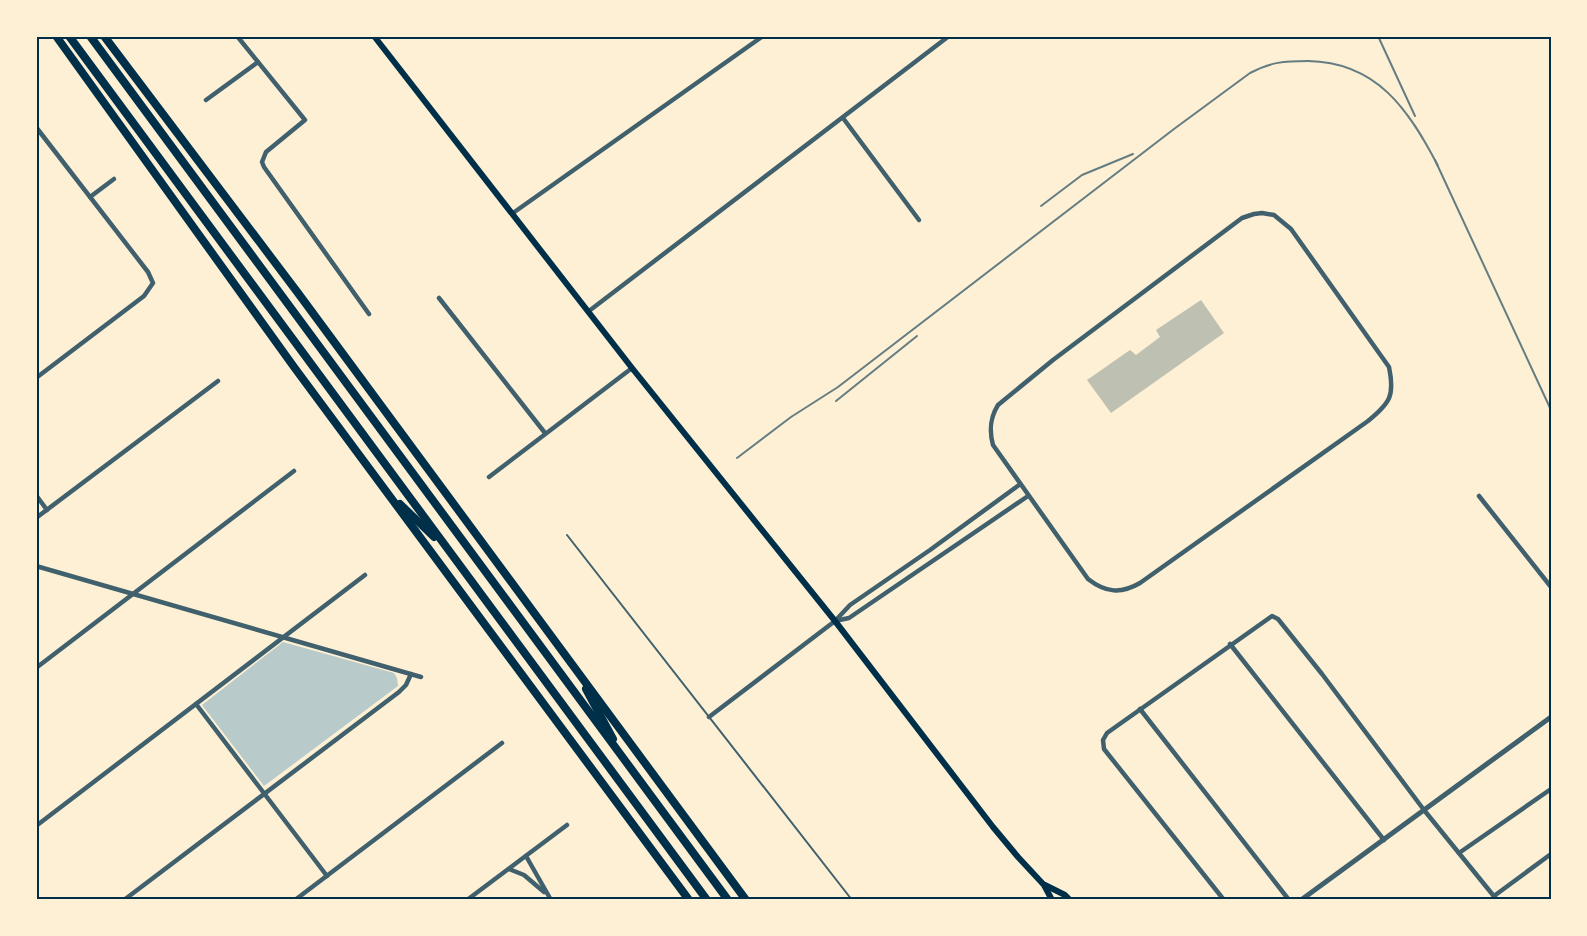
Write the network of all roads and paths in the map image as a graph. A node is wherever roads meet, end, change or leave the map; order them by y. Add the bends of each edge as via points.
1 (56, 36) edge
2 (69, 36) edge
3 (90, 36) edge
4 (104, 36) edge
5 (237, 36) edge
6 (374, 36) edge
7 (763, 36) edge
8 (949, 36) edge
9 (258, 62) junction
10 (206, 100) dead end
11 (843, 118) junction
12 (36, 127) edge
13 (114, 179) dead end
14 (90, 197) junction
15 (513, 213) junction
16 (919, 220) dead end
17 (440, 298) dead end
18 (589, 311) junction
19 (369, 314) dead end
20 (632, 368) junction
21 (36, 378) edge
22 (218, 381) dead end
23 (545, 433) junction
24 (294, 471) dead end
25 (489, 477) dead end
26 (381, 485) junction
27 (1019, 485) junction
28 (36, 495) edge
29 (1028, 496) junction
30 (1479, 496) dead end
31 (47, 510) junction
32 (36, 518) edge
33 (567, 535) dead end
34 (452, 555) junction
35 (36, 566) edge
36 (365, 575) dead end
37 (1551, 587) edge
38 (133, 594) junction
39 (836, 621) junction
40 (283, 637) junction
41 (1230, 644) junction
42 (572, 663) junction
43 (36, 668) edge
44 (411, 674) junction
45 (421, 676) dead end
46 (196, 704) junction
47 (1140, 709) junction
48 (709, 717) junction
49 (1551, 717) edge
50 (502, 743) dead end
51 (626, 764) junction
52 (1551, 789) edge
53 (265, 794) junction
54 (1424, 810) junction
55 (567, 825) dead end
56 (36, 826) edge
57 (1384, 840) junction
58 (1459, 853) junction
59 (1551, 854) edge
60 (526, 856) junction
61 (509, 869) junction
62 (327, 876) junction
63 (1044, 885) junction
64 (546, 894) junction
65 (1495, 898) edge
66 (124, 900) edge
67 (295, 900) edge
68 (467, 900) edge
69 (551, 900) edge
70 (689, 900) edge
71 (707, 900) edge
72 (728, 900) edge
73 (746, 900) edge
74 (852, 900) edge
75 (1052, 900) edge
76 (1070, 900) edge
77 (1224, 900) edge
78 (1289, 900) edge
79 (1301, 900) edge

1 - 26 highway
2 - 34 highway
3 - 51 highway
4 - 42 highway
5 - 9 street
6 - 15 main road
7 - 15 street
8 - 11 street
9 - 10 street
9 - 19 street via 305,120 266,152 264,167
11 - 16 street
11 - 18 street
12 - 14 street
13 - 14 street
14 - 21 street via 153,283 144,296
15 - 18 main road
17 - 23 street
18 - 20 main road
20 - 23 street
20 - 39 main road
22 - 31 street
23 - 25 street
24 - 38 street
26 - 34 highway
26 - 70 highway
27 - 29 street
27 - 29 street via 990,434 998,405 1242,218 1254,214 1274,215 1291,229 1389,367 1392,395 1376,415 1130,589 1110,591 1088,579
27 - 39 street via 850,605
28 - 31 street
29 - 39 street via 849,618
30 - 37 street
31 - 32 street
33 - 48 lane
34 - 71 highway
35 - 38 street
36 - 40 street
38 - 40 street
38 - 43 street
39 - 48 street
39 - 63 main road via 993,827
40 - 44 street
40 - 46 street
41 - 47 street
41 - 54 street via 1272,616 1278,619
41 - 57 street
42 - 51 highway
42 - 73 highway
44 - 45 street
44 - 53 street via 399,692
46 - 53 street
46 - 56 street
47 - 77 street via 1107,733 1104,749
47 - 78 street
48 - 74 lane
49 - 54 street
50 - 62 street
51 - 72 highway
52 - 58 street
53 - 62 street
53 - 66 street
54 - 57 street
54 - 58 street
55 - 60 street
57 - 79 street
58 - 65 street
59 - 65 street
60 - 61 street
60 - 64 street
61 - 64 street via 524,875
61 - 68 street
62 - 67 street
63 - 75 main road
63 - 76 main road
64 - 69 street

